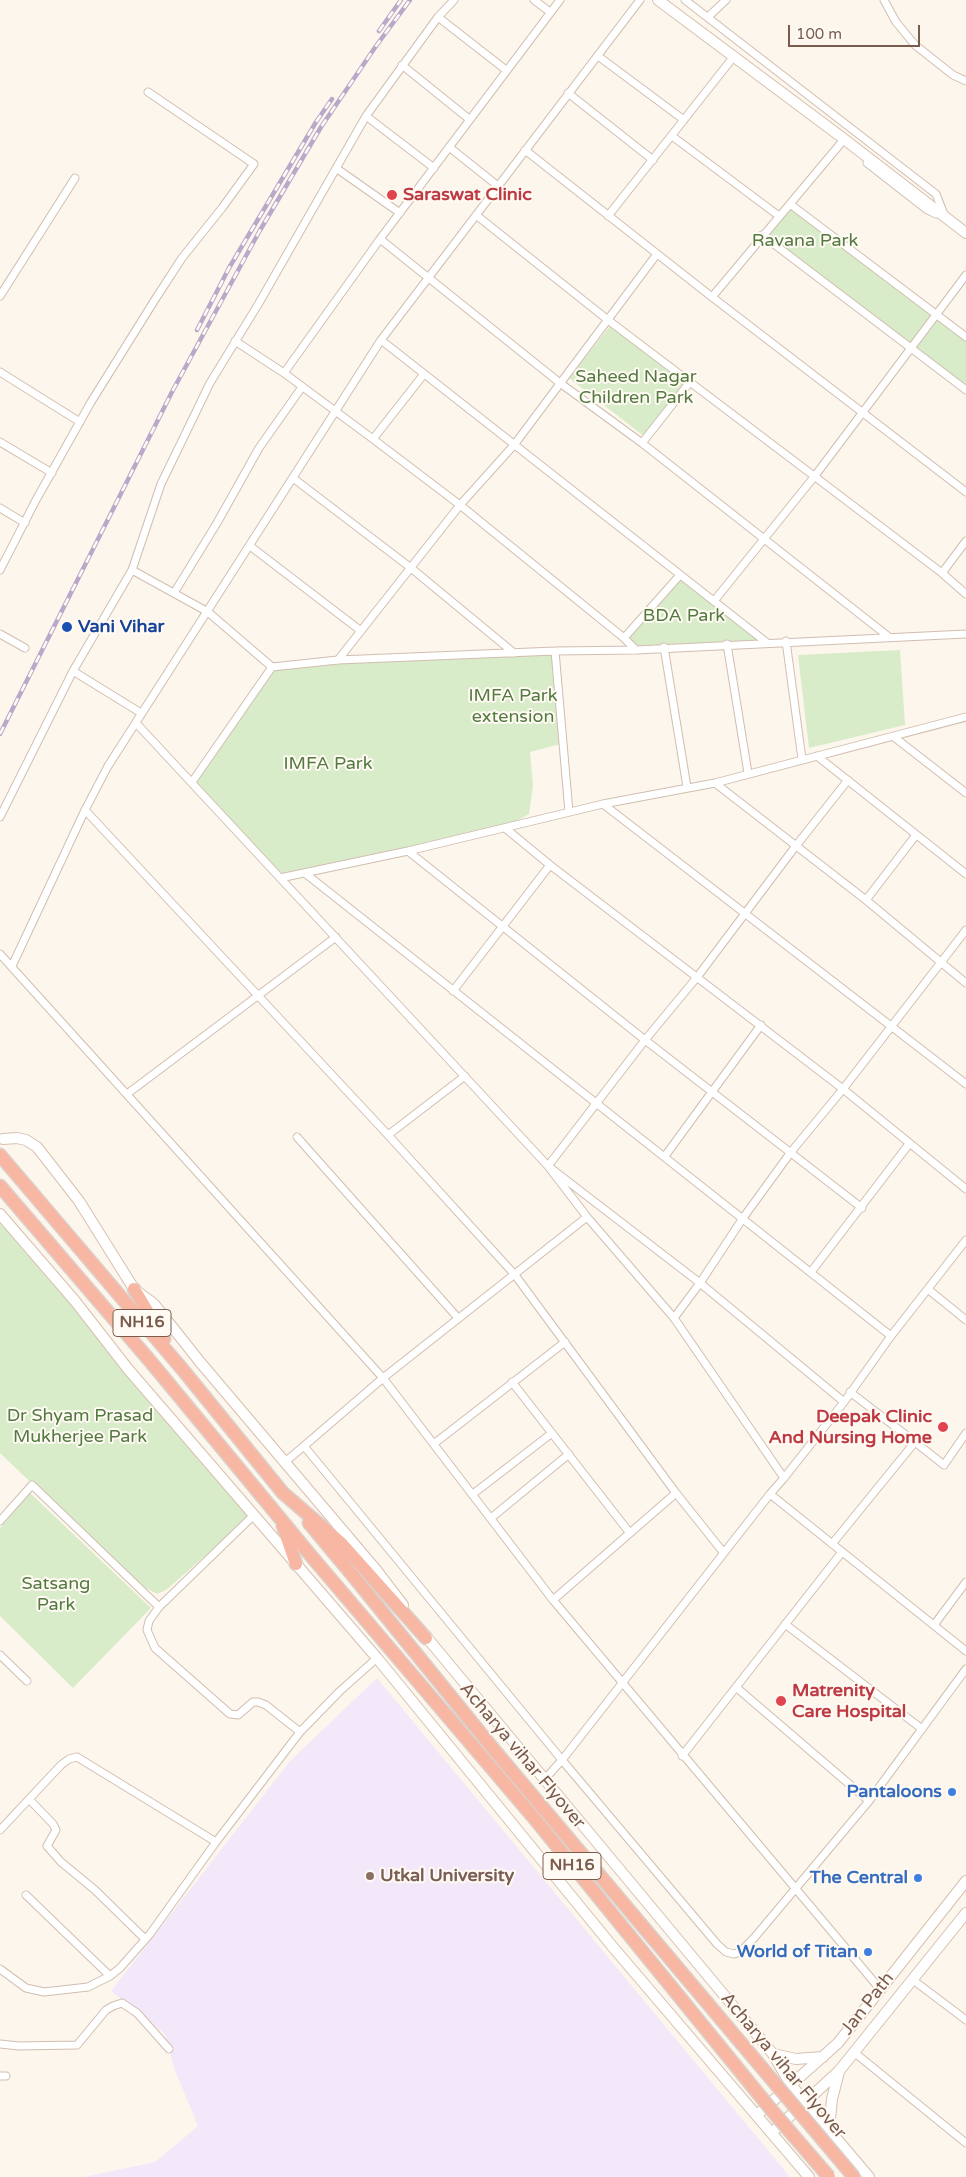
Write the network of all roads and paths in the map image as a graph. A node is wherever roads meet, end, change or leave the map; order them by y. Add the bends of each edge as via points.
1 (454, 0) edge
2 (534, 0) edge
3 (560, 0) edge
4 (640, 0) edge
5 (651, 0) edge
6 (658, 0) edge
7 (685, 0) edge
8 (726, 0) edge
9 (884, 0) edge
10 (550, 12) junction
11 (708, 17) junction
12 (438, 18) junction
13 (598, 56) junction
14 (730, 60) junction
15 (402, 65) junction
16 (506, 70) junction
17 (966, 81) edge
18 (148, 92) dead end
19 (568, 93) junction
20 (366, 116) junction
21 (469, 119) junction
22 (684, 120) junction
23 (672, 136) junction
24 (841, 143) junction
25 (449, 147) junction
26 (525, 150) junction
27 (653, 160) junction
28 (336, 168) junction
29 (434, 168) junction
30 (75, 178) dead end
31 (498, 186) junction
32 (790, 204) junction
33 (400, 213) junction
34 (476, 215) junction
35 (608, 216) junction
36 (779, 216) junction
37 (946, 218) junction
38 (966, 233) edge
39 (762, 235) junction
40 (380, 239) junction
41 (657, 254) junction
42 (966, 275) edge
43 (427, 278) junction
44 (0, 296) edge
45 (712, 297) junction
46 (937, 314) junction
47 (608, 320) junction
48 (966, 337) edge
49 (381, 340) junction
50 (235, 341) junction
51 (911, 348) junction
52 (0, 372) edge
53 (284, 373) junction
54 (424, 374) junction
55 (690, 382) junction
56 (560, 383) junction
57 (302, 387) junction
58 (966, 390) edge
59 (336, 412) junction
60 (863, 412) junction
61 (80, 422) junction
62 (373, 439) junction
63 (0, 442) edge
64 (642, 443) junction
65 (514, 444) junction
66 (52, 473) junction
67 (814, 477) junction
68 (293, 478) junction
69 (966, 492) edge
70 (460, 505) junction
71 (0, 508) edge
72 (25, 522) junction
73 (763, 540) junction
74 (966, 542) edge
75 (250, 546) junction
76 (410, 568) junction
77 (0, 570) edge
78 (132, 570) junction
79 (942, 573) junction
80 (680, 575) junction
81 (174, 594) junction
82 (966, 594) edge
83 (714, 601) junction
84 (208, 612) junction
85 (361, 631) junction
86 (0, 634) edge
87 (966, 634) edge
88 (889, 637) junction
89 (624, 638) junction
90 (786, 641) junction
91 (766, 642) junction
92 (727, 644) junction
93 (664, 647) junction
94 (26, 648) dead end
95 (636, 650) junction
96 (555, 651) junction
97 (514, 653) junction
98 (338, 660) junction
99 (272, 667) junction
100 (73, 671) junction
101 (141, 713) junction
102 (966, 717) edge
103 (136, 723) junction
104 (894, 737) junction
105 (817, 756) junction
106 (802, 759) junction
107 (748, 773) junction
108 (848, 780) junction
109 (192, 782) junction
110 (715, 783) junction
111 (687, 787) junction
112 (966, 793) edge
113 (603, 804) junction
114 (85, 810) junction
115 (570, 812) junction
116 (0, 817) edge
117 (505, 828) junction
118 (916, 835) junction
119 (795, 847) junction
120 (408, 851) junction
121 (550, 865) junction
122 (306, 874) junction
123 (966, 874) edge
124 (280, 878) junction
125 (866, 900) junction
126 (745, 913) junction
127 (502, 927) junction
128 (966, 930) edge
129 (336, 937) junction
130 (0, 954) edge
131 (941, 963) junction
132 (12, 966) junction
133 (698, 976) junction
134 (966, 983) edge
135 (453, 991) junction
136 (258, 997) junction
137 (761, 1025) junction
138 (892, 1026) junction
139 (645, 1040) junction
140 (465, 1076) junction
141 (966, 1084) edge
142 (843, 1089) junction
143 (713, 1092) junction
144 (128, 1094) junction
145 (596, 1104) junction
146 (388, 1135) junction
147 (297, 1137) dead end
148 (3, 1139) dead end
149 (909, 1144) junction
150 (791, 1152) junction
151 (0, 1155) edge
152 (665, 1156) junction
153 (548, 1166) junction
154 (0, 1186) edge
155 (966, 1189) edge
156 (862, 1208) junction
157 (0, 1214) edge
158 (587, 1217) junction
159 (743, 1218) junction
160 (966, 1240) edge
161 (811, 1272) junction
162 (514, 1275) junction
163 (700, 1283) junction
164 (134, 1290) junction
165 (929, 1290) junction
166 (458, 1318) junction
167 (674, 1318) junction
168 (966, 1320) edge
169 (891, 1336) junction
170 (564, 1342) junction
171 (183, 1370) junction
172 (383, 1378) junction
173 (512, 1382) junction
174 (850, 1392) junction
175 (844, 1402) junction
176 (552, 1433) junction
177 (966, 1433) edge
178 (915, 1442) junction
179 (435, 1443) junction
180 (304, 1446) junction
181 (569, 1454) junction
182 (284, 1462) junction
183 (784, 1478) junction
184 (283, 1493) junction
185 (676, 1493) junction
186 (473, 1494) junction
187 (770, 1494) junction
188 (254, 1516) junction
189 (491, 1518) junction
190 (280, 1519) junction
191 (0, 1521) edge
192 (630, 1532) junction
193 (832, 1544) junction
194 (723, 1552) junction
195 (842, 1552) junction
196 (296, 1564) junction
197 (966, 1582) edge
198 (553, 1600) junction
199 (159, 1607) junction
200 (785, 1624) junction
201 (934, 1626) junction
202 (426, 1638) junction
203 (966, 1651) edge
204 (0, 1655) edge
205 (377, 1658) junction
206 (966, 1669) edge
207 (27, 1682) dead end
208 (622, 1684) junction
209 (737, 1688) junction
210 (922, 1729) junction
211 (300, 1732) junction
212 (682, 1756) junction
213 (562, 1760) junction
214 (544, 1780) junction
215 (29, 1799) junction
216 (869, 1801) junction
217 (0, 1830) edge
218 (216, 1842) junction
219 (966, 1881) edge
220 (796, 1889) junction
221 (26, 1895) dead end
222 (966, 1914) edge
223 (146, 1940) junction
224 (0, 1969) edge
225 (110, 1976) junction
226 (913, 1980) junction
227 (880, 1989) junction
228 (966, 2020) edge
229 (0, 2044) edge
230 (169, 2049) dead end
231 (855, 2053) junction
232 (773, 2054) junction
233 (823, 2057) junction
234 (839, 2071) junction
235 (791, 2085) junction
236 (806, 2102) junction
237 (757, 2115) junction
238 (829, 2129) junction
239 (772, 2132) junction
240 (966, 2143) edge
241 (809, 2177) edge
242 (829, 2177) edge
243 (854, 2177) edge
244 (869, 2177) edge

1 - 12 street
2 - 10 street
3 - 10 street
4 - 13 street
5 - 14 street
6 - 37 street
7 - 11 street
8 - 11 street
9 - 17 street via 896,22 915,44 953,75
10 - 16 street
11 - 37 street via 936,194
12 - 15 street
12 - 16 street
13 - 19 street
13 - 22 street
14 - 22 street
14 - 24 street
15 - 20 street
15 - 21 street
16 - 21 street
18 - 61 street via 254,164 182,258
19 - 26 street
19 - 27 street
20 - 28 street
20 - 29 street
21 - 25 street
22 - 23 street
23 - 27 street
23 - 36 street
24 - 32 street
24 - 37 street via 926,209
25 - 29 street
25 - 31 street
26 - 31 street
26 - 35 street
27 - 35 street
28 - 33 street
28 - 50 street
29 - 33 street
30 - 44 street
31 - 34 street
32 - 36 street
32 - 46 street
33 - 40 street
34 - 43 street
34 - 47 street
35 - 41 street
36 - 39 street
37 - 38 street
39 - 45 street
39 - 51 street
40 - 43 street
40 - 53 street
41 - 45 street
41 - 47 street
42 - 46 street
43 - 49 street
43 - 56 street
45 - 60 street
46 - 48 street
46 - 51 street
47 - 55 street
47 - 56 street
49 - 54 street
49 - 59 street
50 - 53 street
50 - 78 street via 210,382 161,484
51 - 58 street
51 - 60 street
52 - 61 street
53 - 57 street
54 - 62 street
54 - 65 street
55 - 64 street
55 - 67 street
56 - 64 street
56 - 65 street
57 - 59 street
57 - 81 street via 259,448
59 - 62 street
59 - 68 street
60 - 67 street
60 - 69 street
61 - 66 street
62 - 70 street
63 - 66 street
64 - 73 street
65 - 70 street
65 - 80 street
66 - 72 street
67 - 73 street
67 - 79 street
68 - 75 street
68 - 76 street
70 - 76 street
70 - 89 street
71 - 72 street
72 - 77 street
73 - 83 street
73 - 88 street
74 - 79 street
75 - 84 street
75 - 85 street
76 - 85 street
76 - 97 street
78 - 81 street
78 - 100 street
79 - 82 street
80 - 83 street
80 - 89 street
81 - 84 street
83 - 91 street
84 - 99 street
84 - 101 street
85 - 98 street
86 - 94 street
87 - 88 street
88 - 90 street
89 - 95 street
90 - 91 street
90 - 106 street
91 - 92 street
92 - 93 street
92 - 107 street
93 - 95 street
93 - 111 street
95 - 96 street
96 - 97 street
96 - 115 street
97 - 98 street
98 - 99 street
99 - 109 street
100 - 101 street
100 - 116 street
101 - 103 street
102 - 104 street
103 - 109 street
103 - 114 street
104 - 105 street
104 - 112 street
105 - 106 street
105 - 108 street
106 - 107 street
107 - 110 street
108 - 118 street
108 - 119 street
109 - 124 street
110 - 111 street
110 - 119 street
111 - 113 street
113 - 115 street
113 - 126 street
114 - 132 street
114 - 136 street
115 - 117 street
117 - 120 street
117 - 121 street
118 - 123 street
118 - 125 street
119 - 125 street
119 - 126 street
120 - 122 street
120 - 127 street
121 - 127 street
121 - 133 street
122 - 124 street
122 - 135 street
124 - 129 street
125 - 131 street
126 - 133 street
126 - 138 street
127 - 135 street
127 - 139 street
128 - 131 street
129 - 136 street
129 - 140 street
130 - 132 street
131 - 134 street
131 - 138 street
132 - 144 street
133 - 137 street
133 - 139 street
135 - 145 street
136 - 144 street
136 - 146 street
137 - 142 street
137 - 143 street
138 - 141 street
138 - 142 street
139 - 143 street
139 - 145 street
140 - 146 street
140 - 153 street
142 - 149 street
142 - 150 street
143 - 150 street
143 - 152 street
144 - 172 street
145 - 152 street
145 - 153 street
146 - 162 street
147 - 166 street
148 - 164 street via 26,1140 37,1147 79,1201
149 - 155 street
149 - 156 street
150 - 156 street
150 - 159 street
151 - 171 highway, NH16
152 - 159 street
153 - 158 street
153 - 163 street
154 - 190 highway, NH16
156 - 161 street
157 - 188 street
158 - 162 street
158 - 167 street
159 - 161 street
159 - 163 street
160 - 165 street
161 - 169 street
162 - 166 street
162 - 170 street
163 - 167 street
163 - 175 street
164 - 171 highway
164 - 182 street via 154,1304
165 - 168 street
165 - 169 street
166 - 172 street
167 - 183 street
169 - 174 street
170 - 173 street
170 - 185 street
171 - 184 highway, NH16
172 - 179 street
172 - 180 street
173 - 176 street
173 - 179 street
174 - 175 street
174 - 178 street
175 - 183 street
176 - 181 street
176 - 186 street
177 - 178 street via 944,1465
178 - 193 street
179 - 186 street
180 - 182 street
180 - 213 street
181 - 189 street
181 - 192 street
182 - 202 street via 389,1586
183 - 187 street
184 - 202 highway via 341,1543
184 - 243 highway, Acharya vihar Flyover / NH16, bridge via 447,1694
185 - 192 street
185 - 194 street
186 - 189 street
187 - 193 street
187 - 194 street
188 - 196 street
188 - 199 street
189 - 198 street
190 - 196 highway
190 - 242 highway, Acharya vihar Flyover / NH16, bridge via 534,1818
191 - 199 street via 32,1485
192 - 198 street
193 - 195 street
194 - 208 street
195 - 200 street
195 - 201 street
196 - 205 street
197 - 201 street
198 - 208 street
199 - 211 street via 149,1620 147,1630 155,1648 230,1714 238,1715 253,1702 263,1703
200 - 209 street
200 - 210 street
201 - 203 street
202 - 214 street
204 - 207 street
205 - 211 street
205 - 237 street via 612,1946
206 - 210 street
208 - 212 street
208 - 213 street
209 - 212 street
209 - 216 street
210 - 216 street
211 - 218 street
212 - 220 street
213 - 214 street
213 - 220 street via 726,1952 734,1954 746,1947
214 - 232 street
215 - 217 street
215 - 218 street via 61,1765 77,1757
215 - 223 street via 56,1830 47,1846
216 - 220 street
218 - 223 street
219 - 227 street, Jan Path
220 - 227 street
221 - 225 street
222 - 226 street, Jan Path
223 - 225 street
224 - 225 street via 26,1988 44,1992 88,1986
226 - 228 street
226 - 231 street, Jan Path
227 - 233 street, Jan Path
229 - 230 street via 77,2045 106,2010 122,2003 137,2013
231 - 234 street, Jan Path
231 - 240 street
232 - 233 street via 796,2059
232 - 235 street
233 - 235 street, Jan Path
234 - 236 street, Jan Path
234 - 238 street
235 - 236 street
235 - 237 street, Jan Path
236 - 238 street
236 - 239 street, Jan Path
237 - 239 street
238 - 244 street
239 - 241 street

